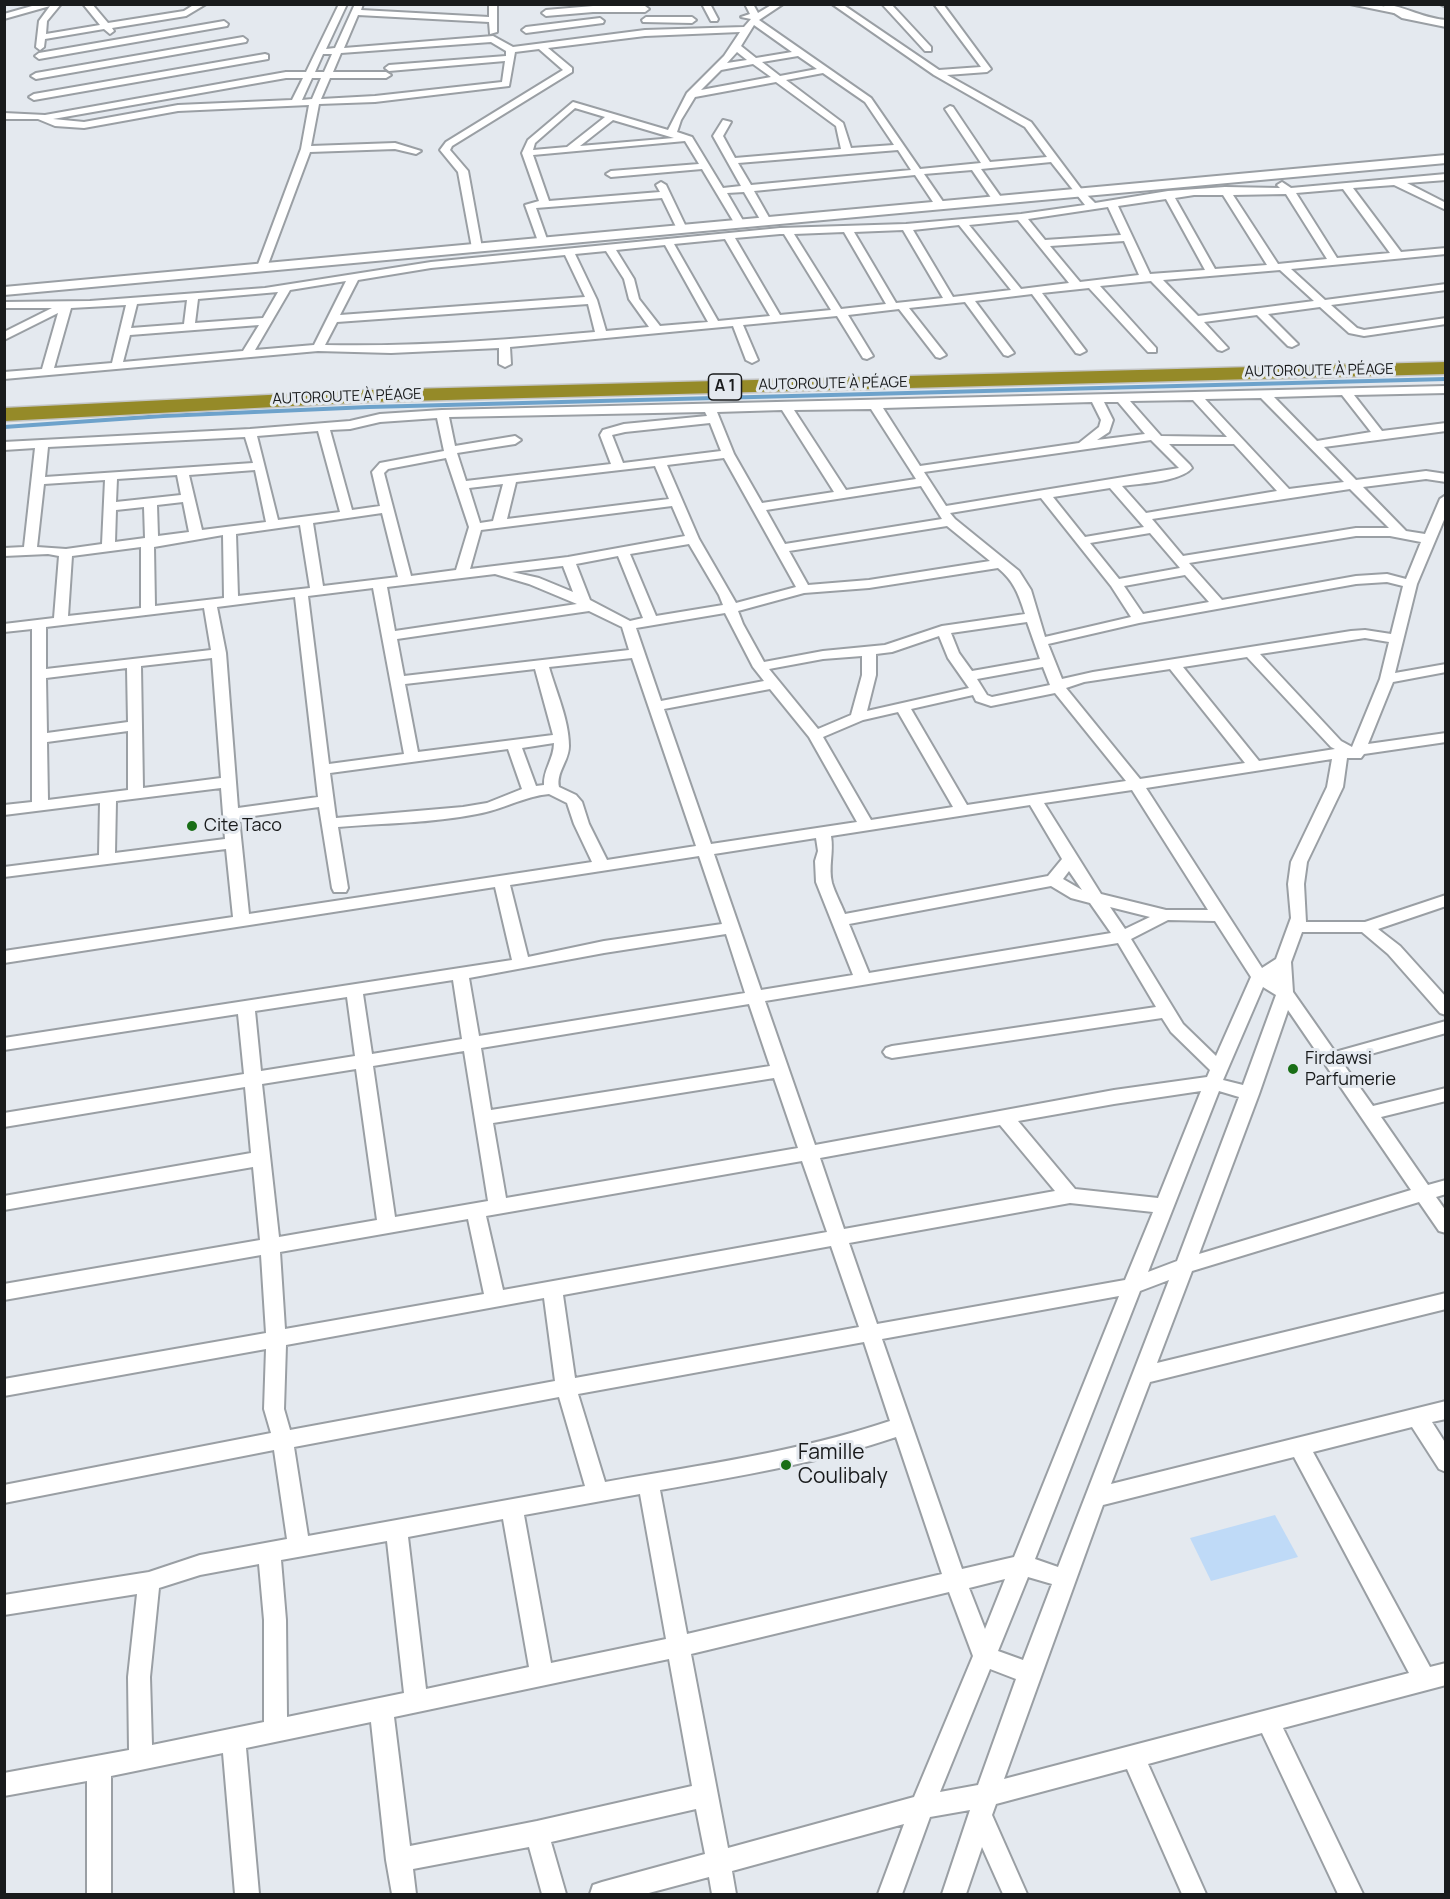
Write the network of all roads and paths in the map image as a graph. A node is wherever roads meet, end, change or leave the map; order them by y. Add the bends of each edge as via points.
1 (31, 4) edge
2 (51, 4) edge
3 (57, 4) edge
4 (87, 4) edge
5 (202, 4) edge
6 (343, 4) edge
7 (493, 4) edge
8 (540, 4) edge
9 (706, 4) edge
10 (749, 4) edge
11 (779, 4) edge
12 (836, 4) edge
13 (886, 4) edge
14 (950, 4) edge
15 (1354, 4) edge
16 (4, 6) edge
17 (939, 6) edge
18 (592, 7) edge
19 (645, 7) edge
20 (1389, 7) edge
21 (358, 8) edge
22 (186, 13) junction
23 (546, 13) junction
24 (195, 16) dead end
25 (411, 16) junction
26 (4, 17) edge
27 (735, 18) dead end
28 (205, 19) dead end
29 (714, 19) junction
30 (724, 19) dead end
31 (755, 19) junction
32 (493, 20) junction
33 (645, 20) junction
34 (600, 21) dead end
35 (224, 24) junction
36 (1446, 24) edge
37 (106, 26) junction
38 (407, 26) dead end
39 (553, 26) junction
40 (746, 29) junction
41 (526, 30) dead end
42 (645, 33) junction
43 (403, 36) dead end
44 (41, 37) junction
45 (493, 39) junction
46 (120, 42) junction
47 (399, 46) junction
48 (540, 46) junction
49 (736, 47) junction
50 (928, 50) dead end
51 (320, 52) junction
52 (338, 52) junction
53 (799, 52) junction
54 (510, 54) junction
55 (39, 56) junction
56 (265, 57) junction
57 (134, 58) junction
58 (754, 61) junction
59 (717, 68) junction
60 (824, 70) junction
61 (937, 73) junction
62 (309, 75) junction
63 (327, 75) junction
64 (36, 76) junction
65 (778, 79) junction
66 (382, 83) junction
67 (159, 86) junction
68 (690, 95) junction
69 (34, 97) junction
70 (295, 104) junction
71 (314, 104) junction
72 (178, 108) junction
73 (950, 109) dead end
74 (4, 116) edge
75 (612, 116) junction
76 (42, 117) junction
77 (726, 122) dead end
78 (672, 133) junction
79 (689, 139) junction
80 (901, 147) junction
81 (306, 149) junction
82 (569, 149) junction
83 (416, 151) dead end
84 (848, 152) junction
85 (527, 153) junction
86 (1054, 159) junction
87 (1446, 159) edge
88 (732, 161) junction
89 (1419, 161) junction
90 (705, 166) junction
91 (843, 166) junction
92 (988, 166) junction
93 (975, 167) junction
94 (655, 170) junction
95 (918, 172) junction
96 (610, 173) junction
97 (1271, 174) junction
98 (1444, 178) edge
99 (1394, 181) junction
100 (1345, 185) junction
101 (747, 188) junction
102 (1225, 190) junction
103 (720, 191) junction
104 (1289, 191) junction
105 (1078, 192) junction
106 (1168, 194) junction
107 (666, 195) junction
108 (998, 200) junction
109 (545, 204) junction
110 (1112, 204) junction
111 (941, 206) junction
112 (1093, 207) junction
113 (1446, 207) edge
114 (1021, 217) junction
115 (962, 222) junction
116 (740, 224) junction
117 (777, 226) junction
118 (906, 227) junction
119 (682, 229) junction
120 (847, 229) junction
121 (728, 236) junction
122 (1128, 238) junction
123 (543, 242) junction
124 (668, 242) junction
125 (1042, 243) junction
126 (477, 248) junction
127 (610, 248) junction
128 (569, 251) junction
129 (1446, 251) edge
130 (1398, 256) junction
131 (1335, 263) junction
132 (262, 267) junction
133 (1280, 268) junction
134 (1212, 273) junction
135 (354, 277) junction
136 (1150, 278) junction
137 (1092, 284) junction
138 (1077, 286) junction
139 (1446, 286) edge
140 (286, 288) junction
141 (1034, 290) junction
142 (4, 291) edge
143 (1018, 292) junction
144 (193, 296) junction
145 (968, 298) junction
146 (592, 300) junction
147 (950, 300) junction
148 (132, 301) junction
149 (1323, 303) junction
150 (4, 305) edge
151 (66, 305) junction
152 (897, 306) junction
153 (839, 312) junction
154 (1260, 312) junction
155 (332, 319) junction
156 (777, 319) junction
157 (1195, 320) junction
158 (267, 321) junction
159 (1446, 321) edge
160 (737, 323) junction
161 (715, 325) junction
162 (189, 327) junction
163 (657, 330) junction
164 (125, 332) junction
165 (602, 336) junction
166 (4, 337) edge
167 (504, 345) junction
168 (1292, 345) dead end
169 (318, 348) junction
170 (1222, 348) dead end
171 (1152, 350) dead end
172 (1080, 351) dead end
173 (248, 353) junction
174 (1008, 353) dead end
175 (940, 355) dead end
176 (867, 356) dead end
177 (752, 360) dead end
178 (1446, 360) edge
179 (505, 364) dead end
180 (117, 365) junction
181 (1446, 368) edge
182 (47, 372) junction
183 (4, 376) edge
184 (1446, 389) edge
185 (1345, 391) junction
186 (1263, 393) junction
187 (1196, 395) junction
188 (1095, 397) junction
189 (1120, 397) junction
190 (875, 405) junction
191 (4, 406) edge
192 (786, 407) junction
193 (442, 414) junction
194 (711, 414) junction
195 (4, 415) edge
196 (323, 427) junction
197 (1446, 427) edge
198 (250, 433) junction
199 (1379, 435) junction
200 (1156, 438) junction
201 (515, 440) dead end
202 (1237, 440) junction
203 (42, 443) junction
204 (1316, 445) junction
205 (4, 446) edge
206 (1081, 446) junction
207 (451, 451) junction
208 (728, 454) junction
209 (659, 460) junction
210 (260, 466) junction
211 (618, 466) junction
212 (182, 472) junction
213 (111, 476) junction
214 (919, 476) junction
215 (1446, 478) edge
216 (512, 479) junction
217 (38, 481) junction
218 (1113, 483) junction
219 (461, 485) junction
220 (1354, 486) junction
221 (1286, 493) junction
222 (842, 494) junction
223 (1044, 494) junction
224 (188, 498) junction
225 (1446, 499) edge
226 (150, 502) junction
227 (676, 502) junction
228 (110, 507) junction
229 (759, 507) junction
230 (386, 509) junction
231 (942, 510) junction
232 (347, 515) junction
233 (1143, 517) junction
234 (306, 521) junction
235 (950, 522) junction
236 (499, 524) junction
237 (273, 525) junction
238 (475, 527) junction
239 (1153, 529) junction
240 (229, 532) junction
241 (1403, 535) junction
242 (197, 537) junction
243 (693, 539) junction
244 (1428, 539) junction
245 (1082, 542) junction
246 (149, 543) junction
247 (108, 548) junction
248 (783, 548) junction
249 (30, 550) junction
250 (4, 552) edge
251 (623, 552) junction
252 (66, 553) junction
253 (568, 561) junction
254 (1002, 563) junction
255 (1185, 565) junction
256 (491, 570) junction
257 (462, 572) junction
258 (405, 579) junction
259 (379, 582) junction
260 (1116, 584) junction
261 (1410, 584) junction
262 (804, 589) junction
263 (317, 590) junction
264 (302, 592) junction
265 (231, 600) junction
266 (210, 603) junction
267 (589, 604) junction
268 (1218, 605) junction
269 (732, 608) junction
270 (148, 611) junction
271 (1032, 617) junction
272 (1139, 619) junction
273 (61, 621) junction
274 (651, 621) junction
275 (39, 624) junction
276 (628, 625) junction
277 (4, 628) edge
278 (942, 630) junction
279 (389, 636) junction
280 (1398, 639) junction
281 (1040, 642) junction
282 (868, 651) junction
283 (219, 652) junction
284 (1250, 652) junction
285 (638, 653) junction
286 (1049, 662) junction
287 (134, 663) junction
288 (541, 664) junction
289 (1174, 665) junction
290 (760, 666) junction
291 (1446, 668) edge
292 (41, 674) junction
293 (970, 676) junction
294 (1387, 679) junction
295 (397, 681) junction
296 (772, 684) junction
297 (1058, 688) junction
298 (978, 690) junction
299 (656, 706) junction
300 (902, 706) junction
301 (858, 717) junction
302 (134, 726) junction
303 (815, 735) junction
304 (1446, 737) edge
305 (40, 738) junction
306 (561, 738) junction
307 (514, 745) junction
308 (1351, 753) junction
309 (412, 757) junction
310 (1255, 766) junction
311 (323, 769) junction
312 (228, 782) junction
313 (1136, 784) junction
314 (552, 789) junction
315 (530, 791) junction
316 (136, 793) junction
317 (108, 797) junction
318 (1034, 800) junction
319 (326, 801) junction
320 (40, 805) junction
321 (4, 810) edge
322 (963, 811) junction
323 (231, 814) junction
324 (330, 823) junction
325 (867, 826) junction
326 (823, 832) junction
327 (233, 843) junction
328 (705, 850) junction
329 (107, 859) junction
330 (1070, 860) junction
331 (601, 866) junction
332 (4, 872) edge
333 (1053, 880) junction
334 (501, 881) junction
335 (340, 888) dead end
336 (1097, 900) junction
337 (1444, 903) edge
338 (1166, 915) junction
339 (1220, 916) junction
340 (840, 920) junction
341 (242, 921) junction
342 (1297, 927) junction
343 (1366, 927) junction
344 (732, 928) junction
345 (1122, 937) junction
346 (4, 957) edge
347 (1283, 962) junction
348 (521, 964) junction
349 (460, 973) junction
350 (1259, 977) junction
351 (863, 979) junction
352 (354, 989) junction
353 (1285, 993) junction
354 (755, 997) junction
355 (246, 1008) junction
356 (1446, 1009) edge
357 (1166, 1011) junction
358 (1446, 1027) edge
359 (4, 1044) edge
360 (470, 1044) junction
361 (892, 1052) dead end
362 (1330, 1059) junction
363 (363, 1061) junction
364 (781, 1071) junction
365 (1216, 1076) junction
366 (255, 1079) junction
367 (1250, 1094) junction
368 (1446, 1094) edge
369 (1368, 1114) junction
370 (1004, 1117) junction
371 (483, 1118) junction
372 (4, 1120) edge
373 (809, 1153) junction
374 (262, 1158) junction
375 (1446, 1187) edge
376 (1423, 1193) junction
377 (1070, 1196) junction
378 (4, 1203) edge
379 (498, 1206) junction
380 (1165, 1206) junction
381 (475, 1210) junction
382 (387, 1225) junction
383 (1446, 1226) edge
384 (838, 1238) junction
385 (270, 1246) junction
386 (1186, 1265) junction
387 (1132, 1286) junction
388 (553, 1290) junction
389 (4, 1292) edge
390 (495, 1300) junction
391 (1446, 1301) edge
392 (871, 1333) junction
393 (276, 1339) junction
394 (1144, 1375) junction
395 (4, 1388) edge
396 (566, 1388) junction
397 (1446, 1410) edge
398 (1417, 1417) junction
399 (903, 1426) junction
400 (283, 1439) junction
401 (1299, 1446) junction
402 (1446, 1463) edge
403 (648, 1482) junction
404 (597, 1491) junction
405 (4, 1494) edge
406 (1097, 1497) junction
407 (512, 1508) junction
408 (396, 1529) junction
409 (299, 1547) junction
410 (269, 1554) junction
411 (1022, 1565) junction
412 (1065, 1579) junction
413 (149, 1582) junction
414 (956, 1582) junction
415 (4, 1605) edge
416 (678, 1647) junction
417 (984, 1656) junction
418 (1029, 1673) junction
419 (542, 1676) junction
420 (1435, 1677) edge
421 (416, 1701) junction
422 (381, 1708) junction
423 (1268, 1721) junction
424 (276, 1730) junction
425 (234, 1739) junction
426 (1132, 1756) junction
427 (141, 1759) junction
428 (99, 1767) junction
429 (4, 1785) edge
430 (705, 1795) junction
431 (983, 1805) junction
432 (922, 1807) junction
433 (537, 1833) junction
434 (398, 1860) junction
435 (720, 1862) junction
436 (99, 1894) edge
437 (247, 1894) edge
438 (404, 1894) edge
439 (554, 1894) edge
440 (602, 1894) edge
441 (724, 1894) edge
442 (890, 1894) edge
443 (954, 1894) edge
444 (1015, 1894) edge
445 (1194, 1894) edge
446 (1351, 1894) edge

1 - 16 street
2 - 26 street
3 - 44 street via 43,21
4 - 37 street
5 - 22 street
6 - 51 street
7 - 32 street
8 - 23 street
9 - 29 street
10 - 31 street
11 - 31 street
12 - 61 street
13 - 50 street
14 - 17 street
15 - 20 street
17 - 61 street via 987,69
18 - 19 street
18 - 23 street
19 - 33 street
20 - 36 street via 1425,22
21 - 25 street
21 - 52 street
22 - 24 street
22 - 37 street
23 - 39 street
25 - 32 street
25 - 38 street
27 - 31 street
28 - 35 street
29 - 30 street
29 - 33 street
31 - 40 street
31 - 53 street
32 - 45 street
33 - 42 street
34 - 39 street
35 - 46 street
35 - 56 street
37 - 44 street
37 - 46 street
39 - 41 street
40 - 42 street
40 - 49 street
42 - 48 street
43 - 47 street
44 - 55 street
45 - 47 street
45 - 54 street
46 - 55 street
46 - 57 street
47 - 52 street
47 - 66 street
48 - 54 street
48 - 126 street via 569,70 445,150 463,171
49 - 58 street
49 - 59 street
51 - 52 street
51 - 62 street
52 - 63 street
53 - 58 street
53 - 60 street
54 - 66 street
54 - 66 street via 506,84
55 - 64 street
56 - 57 street
56 - 62 street
56 - 67 street
56 - 67 street
57 - 64 street
57 - 67 street
58 - 59 street
58 - 65 street
59 - 68 street
60 - 65 street
60 - 80 street via 868,100
61 - 86 street via 1029,124
62 - 63 street
62 - 70 street
63 - 66 street
63 - 71 street
64 - 69 street
65 - 68 street
65 - 84 street via 840,125
66 - 71 street
67 - 69 street
67 - 72 street
67 - 76 street
68 - 78 street
69 - 76 street
70 - 71 street
70 - 72 street
71 - 81 street
72 - 76 street via 84,125 55,123
73 - 92 street
74 - 76 street
75 - 78 street
75 - 82 street
75 - 85 street via 573,105 531,142
77 - 88 street via 718,136
78 - 79 street
79 - 90 street
79 - 96 street
80 - 84 street
80 - 95 street
81 - 83 street via 395,146
81 - 132 street
82 - 85 street
82 - 96 street
84 - 91 street
85 - 109 street
86 - 92 street
86 - 105 street
87 - 89 street
88 - 91 street
88 - 101 street
89 - 97 street
89 - 98 street
90 - 94 street
90 - 103 street
91 - 95 street
91 - 101 street
92 - 93 street
93 - 95 street
93 - 108 street
94 - 96 street
94 - 107 street
95 - 111 street
96 - 107 street
96 - 109 street
97 - 104 street
97 - 105 street
98 - 99 street
99 - 100 street
99 - 113 street
100 - 104 street
100 - 130 street
101 - 103 street
101 - 117 street
102 - 104 street
102 - 106 street
102 - 133 street
103 - 116 street
104 - 131 street
105 - 108 street
105 - 112 street
106 - 110 street
106 - 134 street
107 - 119 street
108 - 111 street
109 - 123 street via 530,205
110 - 112 street
110 - 122 street
111 - 117 street
112 - 114 street
114 - 115 street
114 - 125 street
115 - 118 street
115 - 143 street
116 - 117 street
116 - 119 street
117 - 120 street
117 - 121 street
117 - 153 street
118 - 120 street
118 - 147 street
119 - 123 street
120 - 152 street
121 - 124 street
121 - 156 street
122 - 125 street
122 - 136 street
123 - 126 street
124 - 127 street
124 - 161 street
125 - 138 street
126 - 132 street
127 - 128 street
127 - 163 street via 629,279 634,298
128 - 135 street
128 - 146 street
129 - 130 street
130 - 131 street
131 - 133 street
132 - 142 street
133 - 134 street
133 - 149 street
134 - 136 street
135 - 140 street
135 - 155 street
136 - 137 street
136 - 157 street
137 - 138 street
137 - 171 street
138 - 141 street
139 - 149 street
140 - 144 street
140 - 158 street
141 - 143 street
141 - 172 street
143 - 145 street
144 - 148 street
144 - 162 street
145 - 147 street
145 - 174 street
146 - 155 street
146 - 165 street
147 - 152 street
148 - 151 street
148 - 164 street
149 - 154 street
149 - 159 street via 1359,333
150 - 151 street
151 - 166 street
151 - 182 street
152 - 153 street
152 - 175 street
153 - 156 street
153 - 176 street
154 - 157 street
154 - 168 street
155 - 169 street
156 - 160 street
157 - 170 street
158 - 162 street
158 - 173 street
160 - 161 street
160 - 177 street
161 - 163 street
162 - 164 street
163 - 165 street
164 - 180 street
165 - 167 street
167 - 169 street via 391,350
167 - 179 street
169 - 173 street
173 - 180 street
178 - 191 highway, A 1 via 329,388
180 - 182 street
181 - 195 highway, AUTOROUTE À PÉAGE / A 1 via 326,398
182 - 183 street
184 - 185 street
185 - 186 street
185 - 199 street
186 - 187 street
186 - 204 street
187 - 189 street
187 - 202 street
188 - 189 street
188 - 190 street
188 - 206 street via 1107,420 1105,429
189 - 200 street
190 - 192 street
190 - 214 street
192 - 194 street
192 - 222 street
193 - 194 street
193 - 196 street
193 - 207 street
194 - 208 street
194 - 211 street via 607,433
196 - 198 street
196 - 232 street
197 - 199 street
198 - 203 street
198 - 210 street
199 - 204 street
200 - 202 street
200 - 206 street
200 - 218 street via 1186,468 1184,471
201 - 207 street
202 - 221 street
203 - 205 street
203 - 217 street
204 - 220 street
206 - 214 street
207 - 219 street
207 - 230 street via 380,469 377,477
208 - 209 street
208 - 229 street
209 - 211 street
209 - 227 street
210 - 212 street
210 - 237 street
211 - 216 street
212 - 213 street
212 - 224 street
213 - 217 street
213 - 228 street
214 - 222 street
214 - 231 street
215 - 220 street via 1426,475
216 - 219 street
216 - 236 street
217 - 249 street
218 - 223 street
218 - 233 street
219 - 238 street
220 - 221 street
220 - 241 street
221 - 233 street
222 - 229 street
223 - 231 street
223 - 245 street
224 - 226 street
224 - 242 street
225 - 244 street
226 - 228 street
226 - 246 street
227 - 236 street
227 - 243 street
228 - 247 street
229 - 248 street
230 - 232 street
230 - 258 street
231 - 235 street
232 - 234 street
233 - 239 street
234 - 237 street
234 - 263 street
235 - 248 street
235 - 254 street
236 - 238 street
237 - 240 street
238 - 257 street
239 - 245 street
239 - 255 street
240 - 242 street
240 - 265 street
241 - 244 street
241 - 255 street via 1356,532
242 - 246 street
243 - 251 street
243 - 269 street
244 - 261 street
245 - 260 street
246 - 247 street
246 - 270 street
247 - 252 street
248 - 262 street
249 - 250 street
249 - 252 street
251 - 253 street
251 - 274 street
252 - 273 street
253 - 256 street
253 - 267 street
254 - 262 street via 889,581
254 - 271 street via 1024,590
255 - 260 street
255 - 268 street
256 - 257 street
256 - 267 street via 534,581
257 - 258 street
258 - 259 street
259 - 263 street
259 - 279 street
260 - 272 street
261 - 268 street via 1372,578
261 - 280 street
262 - 269 street
263 - 264 street
264 - 265 street
264 - 311 street
265 - 266 street
266 - 270 street
266 - 283 street
267 - 276 street
267 - 279 street
268 - 272 street
269 - 274 street
269 - 290 street via 736,624
270 - 273 street
271 - 278 street
271 - 281 street
272 - 281 street
273 - 275 street
274 - 276 street
275 - 277 street
275 - 292 street
276 - 285 street
278 - 282 street via 900,646
278 - 293 street via 950,641 951,651
279 - 295 street
280 - 284 street via 1351,635
280 - 294 street
281 - 286 street
282 - 290 street
282 - 301 street via 872,669
283 - 287 street
283 - 312 street
284 - 289 street
284 - 308 street via 1336,744
285 - 288 street
285 - 299 street
286 - 293 street
286 - 297 street
287 - 292 street
287 - 302 street
288 - 295 street
288 - 306 street
289 - 297 street via 1093,676 1063,683
289 - 310 street
290 - 296 street
291 - 294 street
292 - 305 street
293 - 298 street
294 - 308 street
295 - 309 street
296 - 299 street
296 - 303 street
297 - 298 street via 991,702 981,698
297 - 313 street
298 - 300 street
299 - 328 street
300 - 301 street
300 - 322 street
301 - 303 street
302 - 305 street
302 - 316 street
303 - 325 street
304 - 308 street
305 - 320 street
306 - 307 street
306 - 314 street via 561,756 550,778
307 - 309 street
307 - 315 street
308 - 310 street
308 - 342 street via 1299,862
309 - 311 street
310 - 313 street
311 - 319 street
312 - 316 street
312 - 323 street
313 - 318 street
313 - 339 street
314 - 315 street
314 - 331 street via 575,803
315 - 324 street via 490,807 463,812
316 - 317 street
317 - 320 street
317 - 329 street
318 - 322 street
318 - 330 street
319 - 323 street
319 - 324 street
320 - 321 street
322 - 325 street
323 - 327 street
324 - 335 street
325 - 326 street
326 - 328 street
326 - 340 street via 824,882
327 - 329 street
327 - 341 street
328 - 331 street
328 - 344 street
329 - 332 street
330 - 333 street
330 - 336 street
331 - 334 street
333 - 336 street
333 - 340 street
334 - 341 street
334 - 348 street
336 - 338 street
336 - 345 street
337 - 343 street
338 - 339 street
338 - 345 street
339 - 350 street
340 - 351 street
341 - 346 street
342 - 343 street
342 - 347 street
343 - 356 street via 1394,950
344 - 348 street
344 - 354 street
345 - 351 street
345 - 357 street
347 - 350 street
347 - 353 street
348 - 349 street
349 - 352 street
349 - 360 street
350 - 353 street
350 - 365 street
351 - 354 street
352 - 355 street
352 - 363 street
353 - 362 street
353 - 367 street
354 - 360 street
354 - 364 street
355 - 359 street
355 - 366 street
357 - 361 street
357 - 365 street
358 - 362 street
360 - 363 street
360 - 371 street
362 - 369 street
363 - 366 street
363 - 382 street
364 - 371 street
364 - 373 street
365 - 367 street
365 - 370 street
365 - 380 street
366 - 372 street
366 - 374 street
367 - 386 street
368 - 369 street
369 - 376 street
370 - 373 street
370 - 377 street
371 - 379 street
373 - 379 street
373 - 384 street
374 - 378 street
374 - 385 street
375 - 376 street
376 - 383 street
376 - 386 street
377 - 380 street
377 - 384 street
379 - 381 street
380 - 387 street
381 - 382 street
381 - 390 street
382 - 385 street
384 - 388 street
384 - 392 street
385 - 389 street
385 - 393 street
386 - 387 street
386 - 394 street
387 - 392 street
387 - 411 street
388 - 390 street
388 - 396 street
390 - 393 street
391 - 394 street
392 - 396 street
392 - 399 street
393 - 395 street
393 - 400 street via 274,1409
394 - 406 street
396 - 400 street
396 - 404 street
397 - 398 street
398 - 401 street
398 - 402 street
399 - 403 street via 815,1452
399 - 414 street
400 - 405 street
400 - 409 street
401 - 406 street
401 - 420 street
403 - 404 street
403 - 416 street
404 - 407 street
406 - 412 street
407 - 408 street
407 - 419 street
408 - 409 street
408 - 421 street
409 - 410 street
410 - 413 street via 201,1565
410 - 424 street via 275,1597
411 - 412 street
411 - 414 street
411 - 417 street
412 - 418 street
413 - 415 street
413 - 427 street via 139,1677
414 - 416 street
414 - 417 street
416 - 419 street
416 - 430 street
417 - 418 street
417 - 432 street
418 - 431 street
419 - 421 street
420 - 423 street
421 - 422 street
422 - 424 street
422 - 434 street
423 - 426 street
423 - 446 street
424 - 425 street
425 - 427 street
425 - 437 street
426 - 431 street
426 - 445 street
427 - 428 street
428 - 429 street
428 - 436 street
430 - 433 street
430 - 435 street
431 - 432 street
431 - 443 street
431 - 444 street
432 - 435 street
432 - 442 street
433 - 434 street
433 - 439 street
434 - 438 street
435 - 440 street
435 - 441 street

